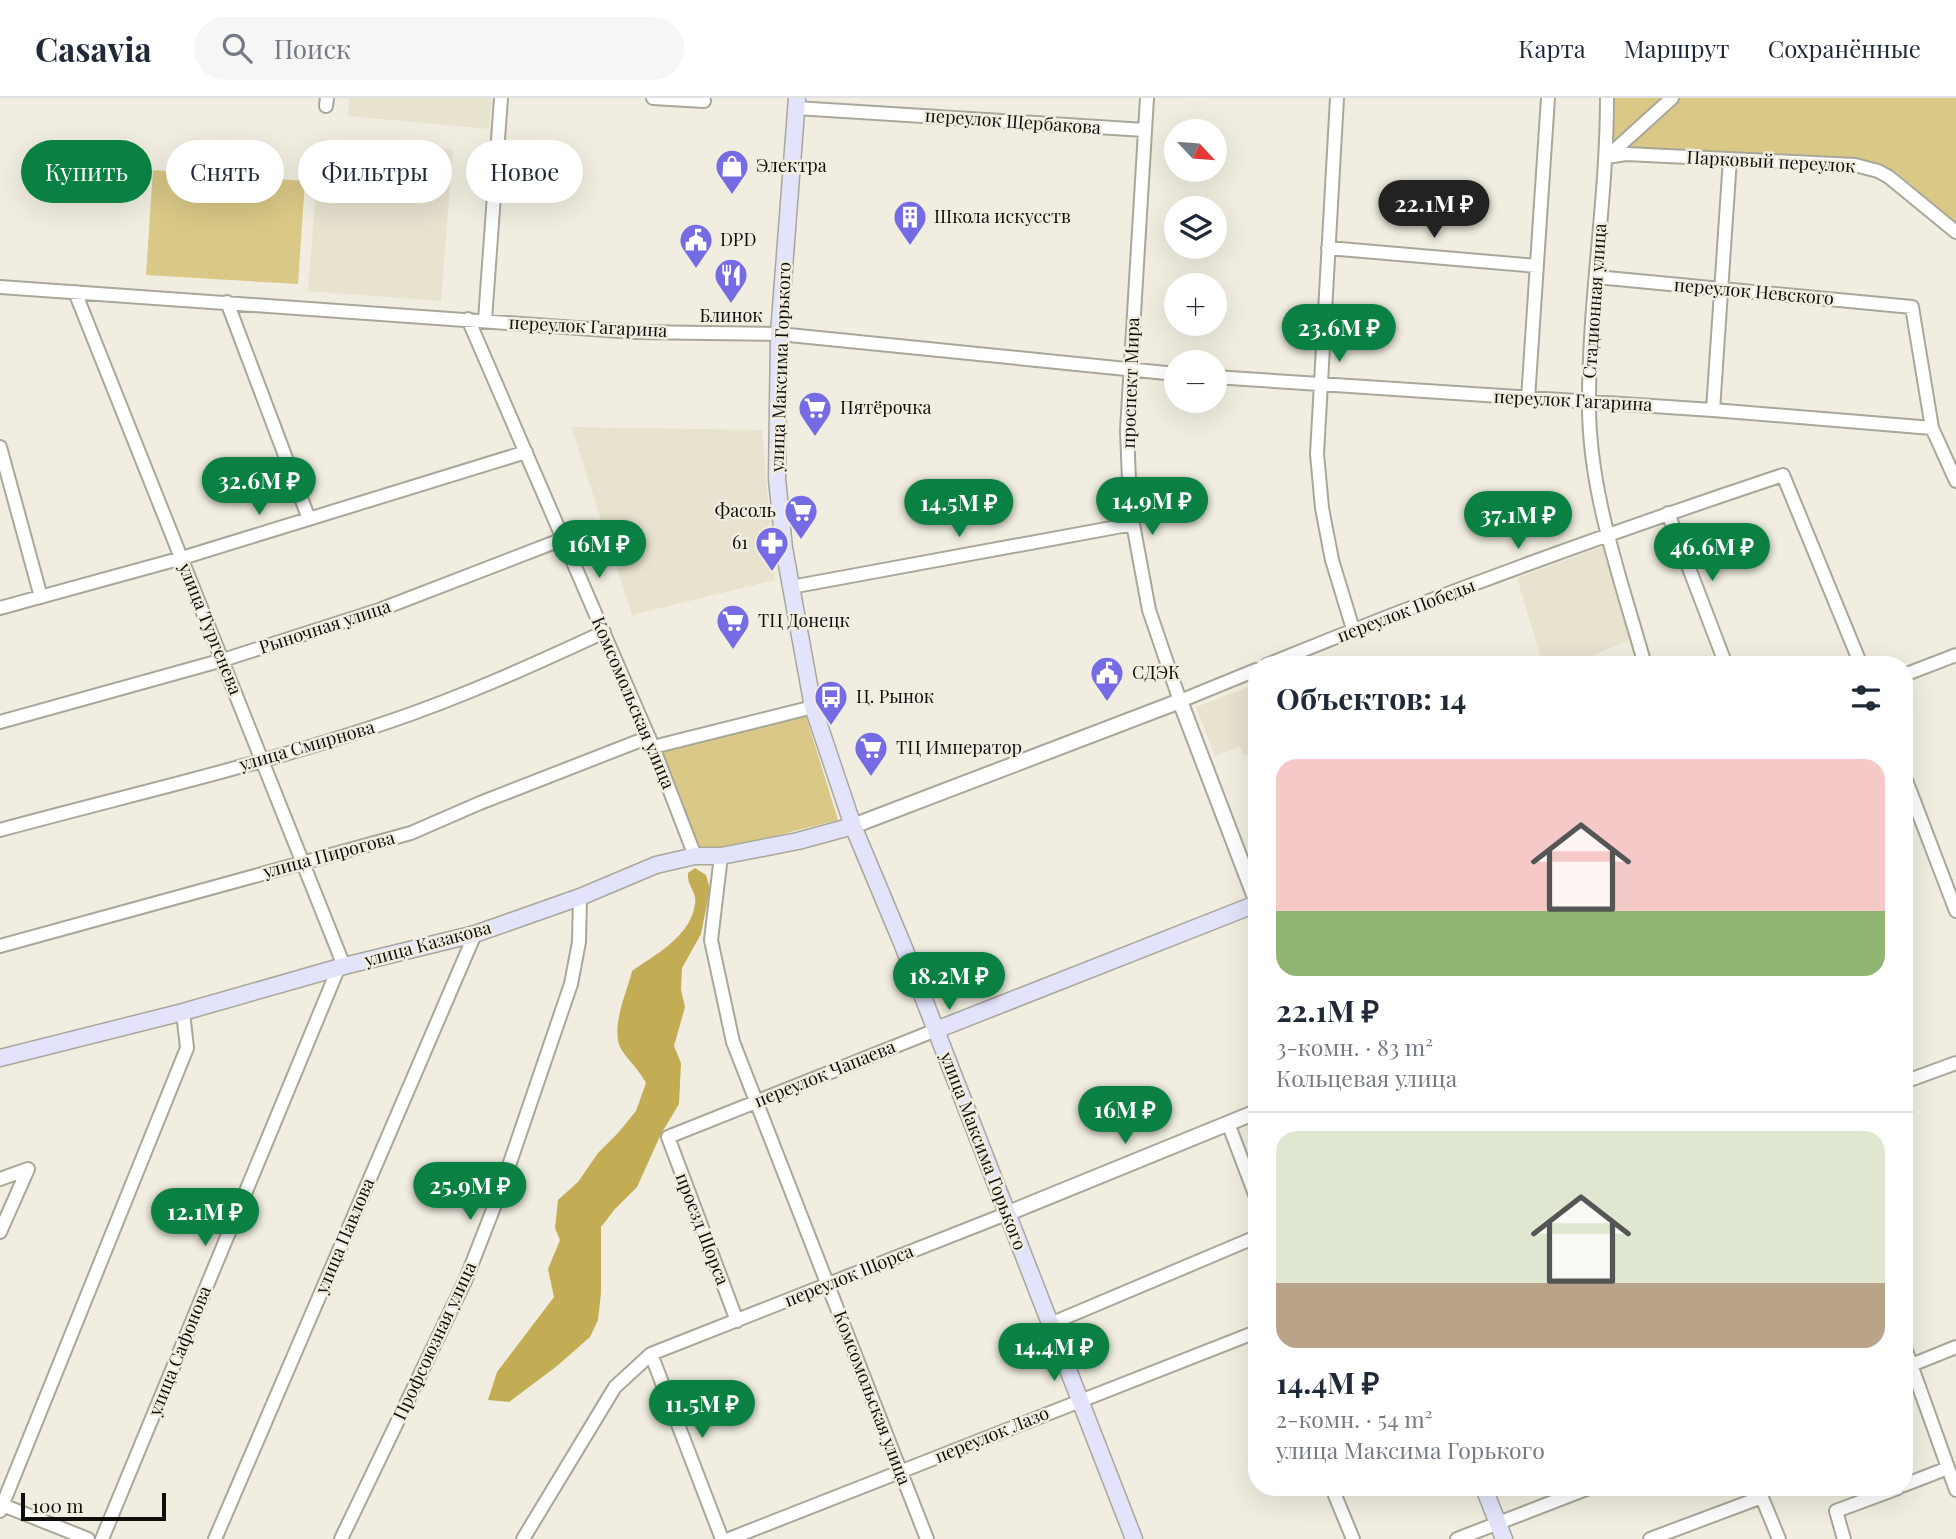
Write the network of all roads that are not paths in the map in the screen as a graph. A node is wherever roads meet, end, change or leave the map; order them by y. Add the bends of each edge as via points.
1 (501, 98) edge
2 (653, 98) edge
3 (1147, 98) edge
4 (1337, 98) edge
5 (1548, 98) edge
6 (1607, 98) edge
7 (1672, 98) edge
8 (704, 101) dead end
9 (796, 103) edge
10 (1145, 130) junction
11 (1607, 157) junction
12 (1730, 159) junction
13 (1956, 232) edge
14 (1328, 248) junction
15 (1537, 266) junction
16 (1596, 277) junction
17 (0, 287) edge
18 (1721, 288) junction
19 (75, 292) junction
20 (227, 302) junction
21 (468, 319) junction
22 (485, 320) junction
23 (779, 334) junction
24 (1130, 371) junction
25 (1164, 373) edge
26 (1227, 378) edge
27 (1321, 384) junction
28 (1528, 399) junction
29 (1588, 401) junction
30 (1713, 410) junction
31 (1932, 428) junction
32 (0, 447) edge
33 (526, 452) junction
34 (1956, 481) edge
35 (1668, 513) junction
36 (309, 519) junction
37 (1133, 524) junction
38 (1608, 536) junction
39 (563, 538) junction
40 (181, 558) junction
41 (791, 587) junction
42 (41, 597) junction
43 (0, 608) edge
44 (1353, 629) junction
45 (604, 632) junction
46 (1956, 655) edge
47 (1288, 656) edge
48 (1642, 656) edge
49 (1723, 656) edge
50 (1857, 656) edge
51 (223, 660) junction
52 (1913, 672) edge
53 (1248, 673) edge
54 (1180, 701) junction
55 (813, 707) junction
56 (0, 722) edge
57 (651, 742) junction
58 (262, 759) junction
59 (1913, 799) edge
60 (853, 826) junction
61 (0, 830) edge
62 (695, 856) junction
63 (721, 856) junction
64 (303, 862) junction
65 (1248, 881) edge
66 (580, 897) junction
67 (1248, 905) edge
68 (1956, 911) edge
69 (475, 934) junction
70 (0, 946) edge
71 (341, 967) junction
72 (183, 1012) junction
73 (936, 1030) junction
74 (0, 1058) edge
75 (1956, 1063) edge
76 (1913, 1079) edge
77 (757, 1102) junction
78 (1248, 1115) edge
79 (1228, 1124) junction
80 (668, 1137) joint
81 (1248, 1176) edge
82 (0, 1179) edge
83 (1006, 1214) junction
84 (0, 1232) edge
85 (1248, 1240) edge
86 (828, 1285) junction
87 (737, 1321) junction
88 (1050, 1324) junction
89 (1248, 1335) edge
90 (1956, 1347) edge
91 (651, 1354) junction
92 (1913, 1364) edge
93 (1913, 1379) edge
94 (1080, 1400) junction
95 (1948, 1468) junction
96 (901, 1471) junction
97 (1913, 1482) edge
98 (1956, 1490) edge
99 (1335, 1496) edge
100 (1487, 1496) edge
101 (1568, 1496) edge
102 (1751, 1496) edge
103 (1762, 1496) edge
104 (1876, 1496) edge
105 (1, 1506) edge
106 (1498, 1523) junction
107 (88, 1539) edge
108 (103, 1539) edge
109 (215, 1539) edge
110 (341, 1539) edge
111 (523, 1539) edge
112 (722, 1539) edge
113 (729, 1539) edge
114 (927, 1539) edge
115 (1134, 1539) edge
116 (1353, 1539) edge
117 (1457, 1539) edge
118 (1504, 1539) edge
119 (1650, 1539) edge
120 (1779, 1539) edge
121 (1844, 1539) edge

1 - 22 street
2 - 8 street
3 - 10 street, проспект Мира
4 - 14 street
5 - 15 street
6 - 11 street, Стадионная улица
7 - 11 street
9 - 10 street, переулок Щербакова
9 - 23 main road, улица Максима Горького
10 - 24 street, проспект Мира
11 - 12 street, Парковый переулок
11 - 16 street, Стадионная улица
12 - 13 street, Парковый переулок via 1855,165 1878,171
12 - 18 street
14 - 15 street
14 - 27 street
15 - 28 street
16 - 18 street, переулок Невского
16 - 29 street, Стадионная улица
17 - 19 street, переулок Гагарина
18 - 30 street
18 - 31 street, переулок Невского via 1913,307
19 - 20 street, переулок Гагарина
19 - 40 street, улица Тургенева
20 - 21 street, переулок Гагарина
20 - 36 street
21 - 22 street, переулок Гагарина
21 - 33 street, Комсомольская улица
22 - 23 street, переулок Гагарина via 634,332
23 - 24 street, переулок Гагарина
23 - 41 main road, улица Максима Горького via 777,479
24 - 25 street, переулок Гагарина
24 - 37 street, проспект Мира via 1126,430
26 - 27 street, переулок Гагарина
27 - 28 street, переулок Гагарина
27 - 44 street via 1317,454 1322,508
28 - 29 street, переулок Гагарина
29 - 30 street, переулок Гагарина
29 - 38 street, Стадионная улица via 1594,473
30 - 31 street, переулок Гагарина
31 - 34 street
32 - 42 street
33 - 36 street
33 - 39 street, Комсомольская улица
35 - 38 street, переулок Победы
35 - 49 street
35 - 50 street, переулок Победы via 1783,475
36 - 40 street
37 - 41 street
37 - 54 street, проспект Мира via 1149,610
38 - 44 street, переулок Победы
38 - 48 street, Стадионная улица
39 - 45 street, Комсомольская улица
39 - 51 street, Рыночная улица via 379,610
40 - 42 street
40 - 51 street, улица Тургенева
41 - 55 main road, улица Максима Горького
42 - 43 street
44 - 47 street, переулок Победы
45 - 57 street, Комсомольская улица
45 - 58 street, улица Смирнова via 502,679 401,717
46 - 52 street
51 - 56 street, Рыночная улица
51 - 58 street, улица Тургенева
53 - 54 street
54 - 60 street
54 - 65 street, проспект Мира
55 - 57 street, улица Пирогова
55 - 60 main road, улица Максима Горького
57 - 62 street, Комсомольская улица
57 - 64 street, улица Пирогова via 480,803 411,833
58 - 61 street, улица Смирнова
58 - 64 street, улица Тургенева
59 - 68 street
60 - 63 main road, улица Казакова
60 - 73 main road, улица Максима Горького
62 - 63 main road, улица Казакова
62 - 66 main road, улица Казакова via 656,865
63 - 77 street, Комсомольская улица via 711,940 733,1042
64 - 70 street, улица Пирогова
64 - 71 street, улица Тургенева
66 - 69 main road, улица Казакова
66 - 110 street, Профсоюзная улица via 579,942 571,984 501,1189 466,1279
67 - 73 main road, переулок Чапаева
69 - 71 main road, улица Казакова
69 - 109 street, улица Павлова
71 - 72 main road, улица Казакова
71 - 108 street, улица Сафонова
72 - 74 main road, улица Казакова
72 - 105 street via 187,1048
73 - 77 street, переулок Чапаева
73 - 83 main road, улица Максима Горького
75 - 76 street
77 - 80 street, переулок Чапаева
77 - 86 street, Комсомольская улица
78 - 79 street, переулок Щорса
79 - 81 street
79 - 83 street, переулок Щорса
80 - 87 street, проезд Щорса
82 - 84 street via 28,1169
83 - 86 street, переулок Щорса
83 - 88 main road, улица Максима Горького
85 - 88 street
86 - 87 street, переулок Щорса
86 - 96 street, Комсомольская улица
87 - 91 street, переулок Щорса
88 - 94 main road, улица Максима Горького
89 - 94 street, переулок Лазо
90 - 92 street
91 - 111 street, переулок Щорса via 615,1387
91 - 112 street
93 - 95 street
94 - 96 street, переулок Лазо
94 - 115 main road, улица Максима Горького
95 - 97 street
95 - 98 street
96 - 113 street, переулок Лазо
96 - 114 street, Комсомольская улица
99 - 116 street
100 - 106 main road
101 - 106 street
102 - 119 street
103 - 120 street
104 - 121 street via 1836,1511
105 - 107 street
106 - 117 street
106 - 118 main road

